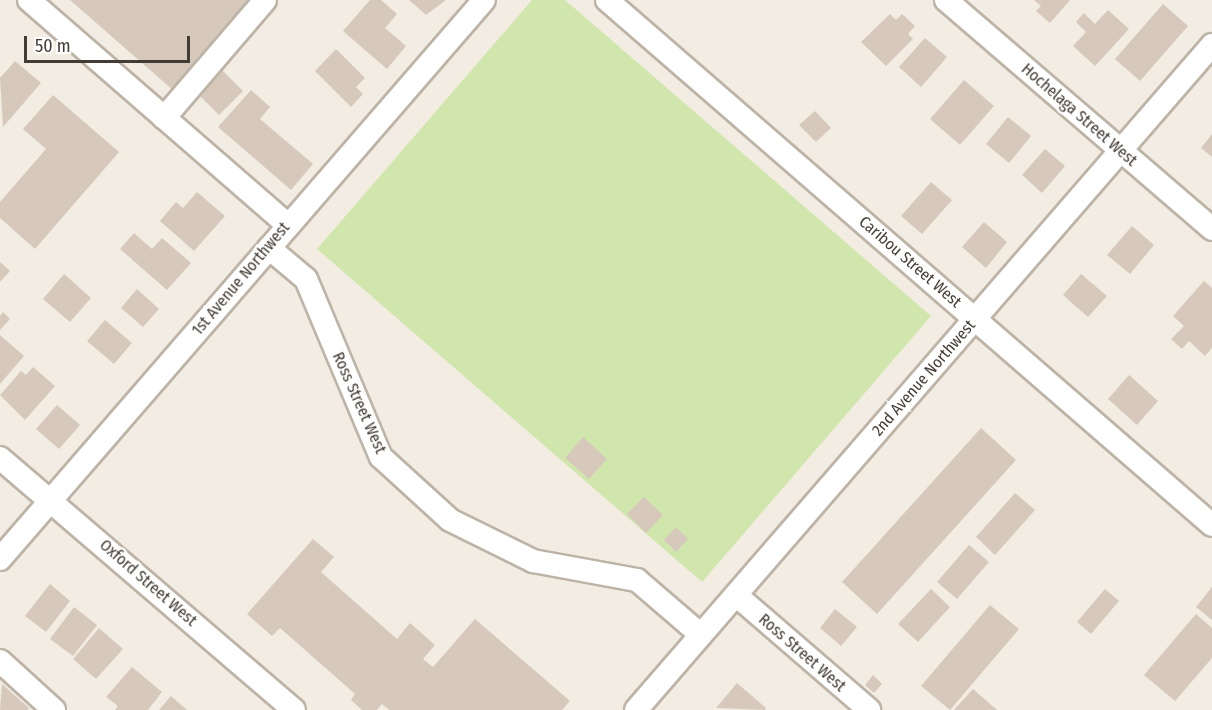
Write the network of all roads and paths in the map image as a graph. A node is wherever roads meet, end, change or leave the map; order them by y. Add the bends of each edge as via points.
1 (29, 0) edge
2 (265, 0) edge
3 (484, 0) edge
4 (608, 0) edge
5 (946, 0) edge
6 (1212, 45) edge
7 (164, 118) junction
8 (1121, 151) junction
9 (286, 224) junction
10 (1212, 229) edge
11 (269, 248) junction
12 (975, 319) junction
13 (0, 458) edge
14 (51, 500) junction
15 (1212, 525) edge
16 (0, 559) edge
17 (736, 595) junction
18 (701, 635) junction
19 (0, 661) edge
20 (289, 708) edge
21 (54, 710) edge
22 (636, 710) edge
23 (869, 710) edge

1 - 7 street
2 - 7 street
3 - 9 street, 1st Avenue Northwest
4 - 12 street, Caribou Street West
5 - 8 street, Hochelaga Street West
6 - 8 street, 2nd Avenue Northwest
7 - 9 street
8 - 10 street, Hochelaga Street West
8 - 12 street, 2nd Avenue Northwest
9 - 11 street, 1st Avenue Northwest
11 - 14 street, 1st Avenue Northwest
11 - 18 street, Ross Street West via 306,279 381,457 450,520 533,561 637,580
12 - 15 street, Caribou Street West
12 - 17 street, 2nd Avenue Northwest
13 - 14 street, Oxford Street West
14 - 16 street, 1st Avenue Northwest
14 - 20 street, Oxford Street West
17 - 18 street, 2nd Avenue Northwest
17 - 23 street, Ross Street West
18 - 22 street, 2nd Avenue Northwest
19 - 21 street

